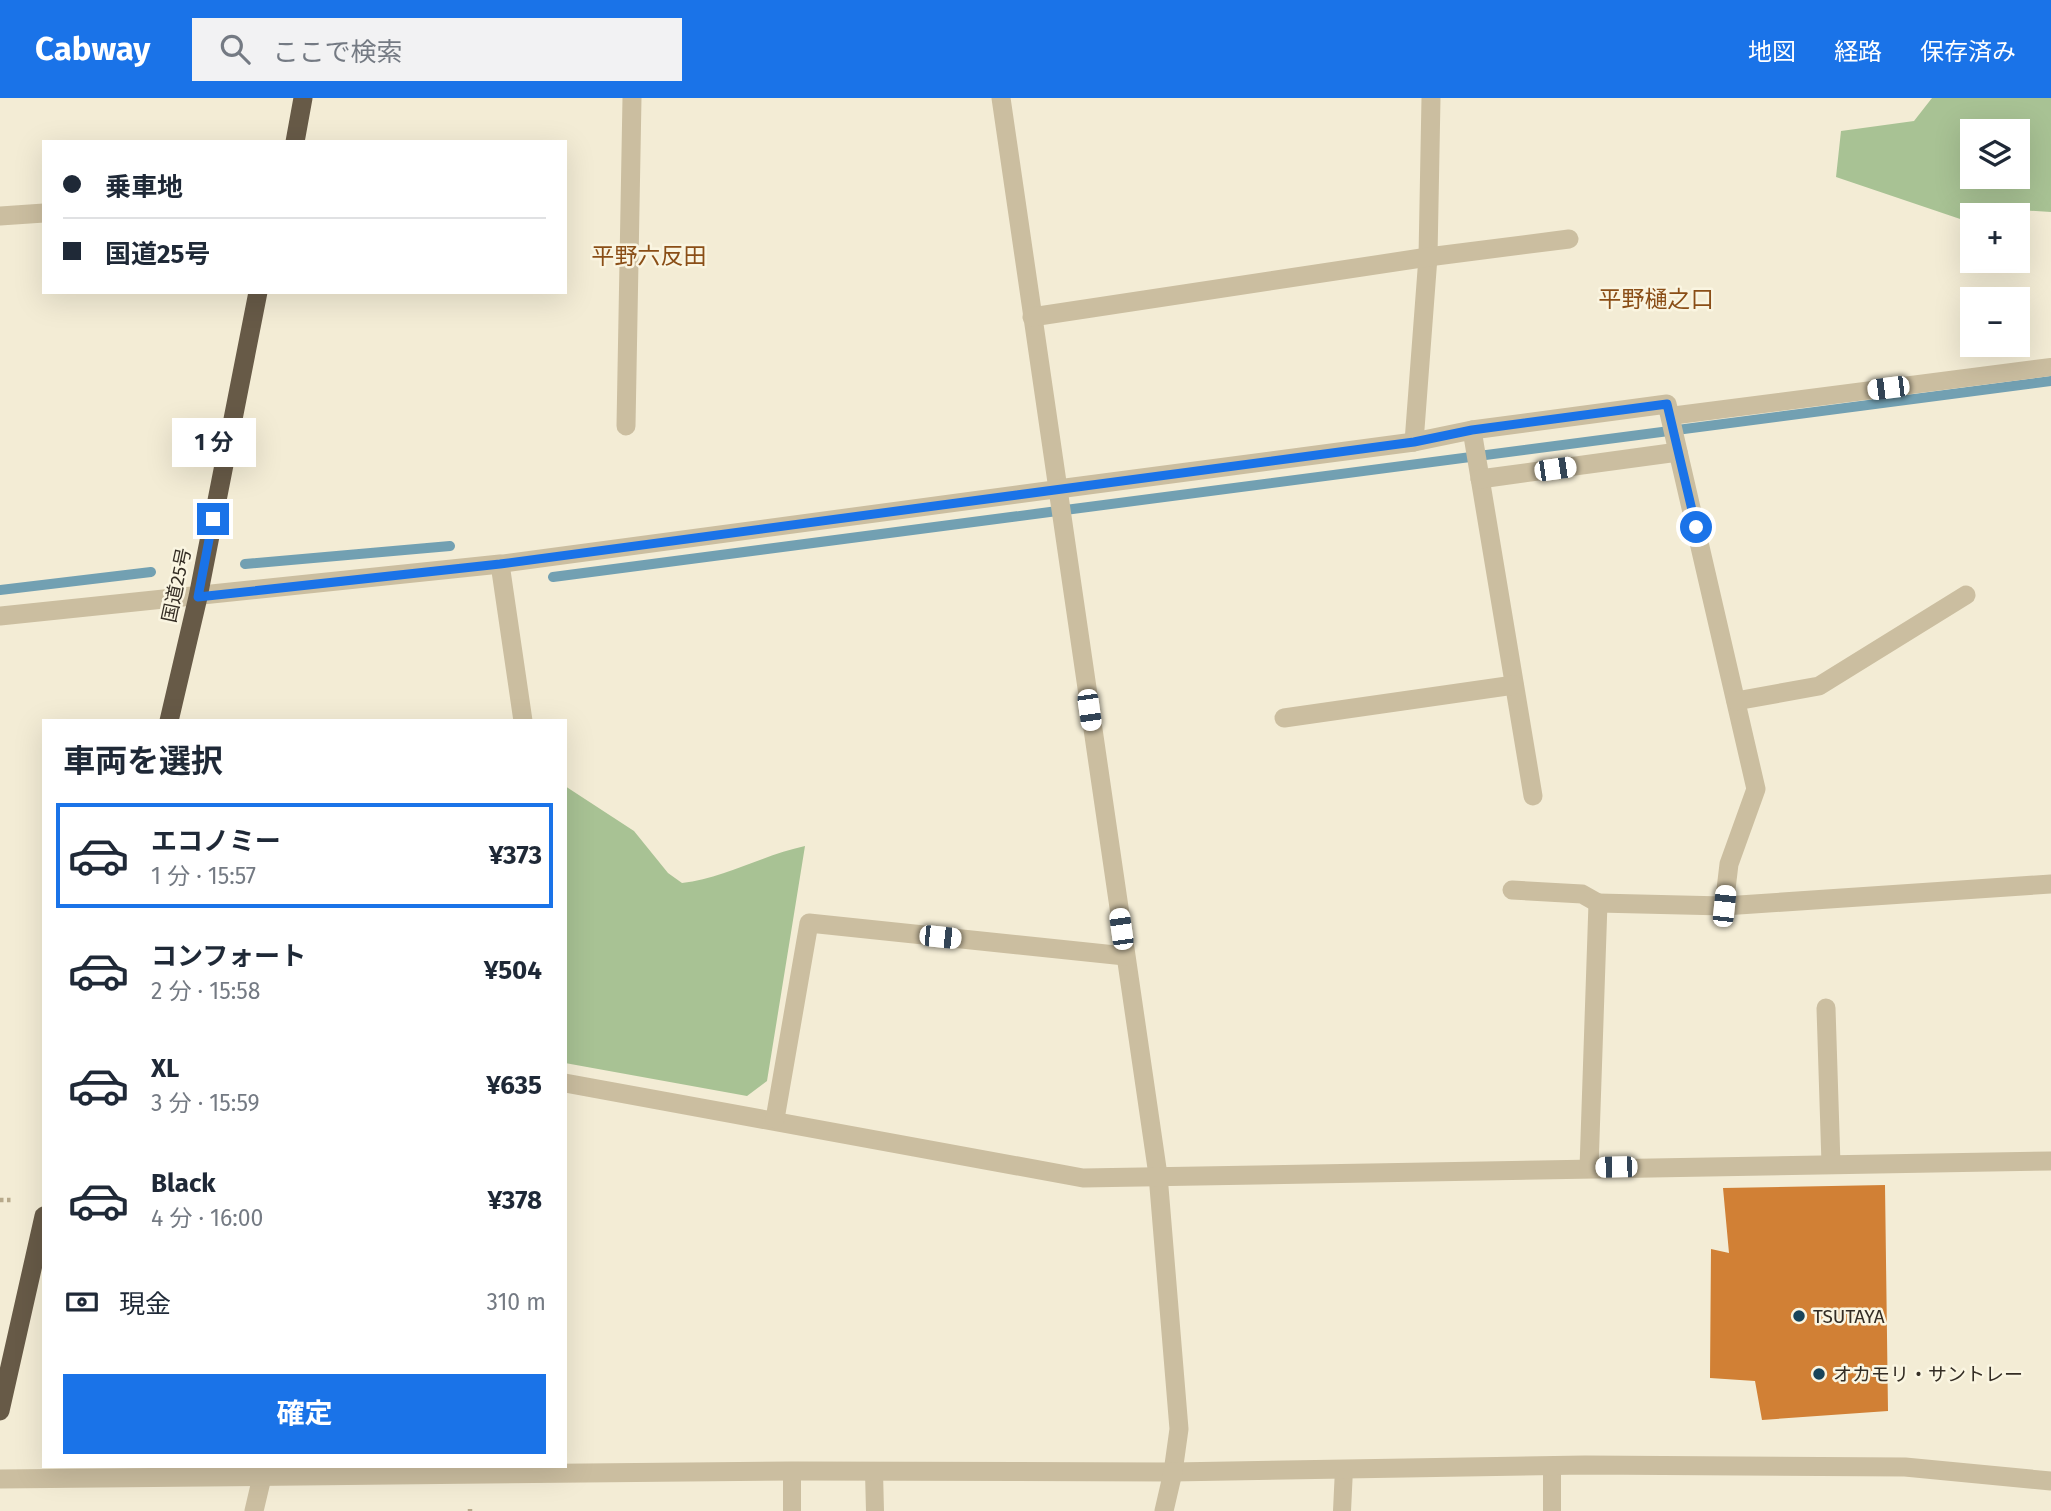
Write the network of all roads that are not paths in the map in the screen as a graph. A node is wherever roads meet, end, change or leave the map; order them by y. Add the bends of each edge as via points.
1 (303, 98) edge
2 (632, 98) edge
3 (1000, 98) edge
4 (1431, 98) edge
5 (295, 140) edge
6 (42, 213) edge
7 (0, 216) edge
8 (1569, 239) dead end
9 (1428, 257) junction
10 (258, 294) edge
11 (1032, 317) junction
12 (2051, 368) edge
13 (1670, 416) junction
14 (626, 426) dead end
15 (1472, 430) junction
16 (1414, 442) junction
17 (1678, 452) junction
18 (1480, 480) junction
19 (1058, 489) junction
20 (500, 564) junction
21 (1966, 596) dead end
22 (198, 597) junction
23 (0, 616) edge
24 (1514, 685) junction
25 (1736, 701) junction
26 (1284, 718) dead end
27 (169, 719) edge
28 (523, 719) edge
29 (1533, 796) dead end
30 (2051, 884) edge
31 (1511, 890) dead end
32 (1598, 903) junction
33 (1724, 906) junction
34 (1125, 956) junction
35 (1826, 1008) dead end
36 (567, 1083) edge
37 (775, 1119) junction
38 (2051, 1161) edge
39 (1831, 1164) junction
40 (1589, 1168) junction
41 (1158, 1175) junction
42 (42, 1225) edge
43 (0, 1411) edge
44 (1552, 1466) junction
45 (1344, 1469) junction
46 (792, 1471) junction
47 (874, 1472) junction
48 (1173, 1472) junction
49 (261, 1477) junction
50 (0, 1479) edge
51 (2051, 1481) edge
52 (254, 1511) edge
53 (792, 1511) edge
54 (874, 1511) edge
55 (1164, 1511) edge
56 (1342, 1511) edge
57 (1552, 1511) edge

1 - 5 highway
2 - 14 street
3 - 11 street
4 - 9 street
6 - 7 street
8 - 9 street
9 - 11 street
9 - 16 street
10 - 22 highway, 国道25号
11 - 19 street
12 - 13 lane
13 - 15 street via 1667,404
13 - 17 street
15 - 16 street
15 - 18 street
16 - 19 street
17 - 18 street
17 - 25 street
18 - 24 street
19 - 20 lane
19 - 34 street
20 - 22 street
20 - 28 street
21 - 25 street via 1819,686
22 - 23 street
22 - 27 highway, 国道25号
24 - 26 street
24 - 29 street
25 - 33 street via 1756,789 1729,864
30 - 33 street
31 - 32 street via 1583,894
32 - 33 street
32 - 40 street
34 - 37 street via 809,923
34 - 41 street
35 - 39 street
36 - 37 street
37 - 41 street via 1083,1178
38 - 39 street
39 - 40 street
40 - 41 street
41 - 48 street via 1179,1429
42 - 43 highway
44 - 45 street
44 - 51 street via 1905,1467
44 - 57 lane
45 - 48 street
45 - 56 lane
46 - 47 street
46 - 49 street
46 - 53 lane
47 - 48 street
47 - 54 lane
48 - 55 street
49 - 50 street
49 - 52 street

